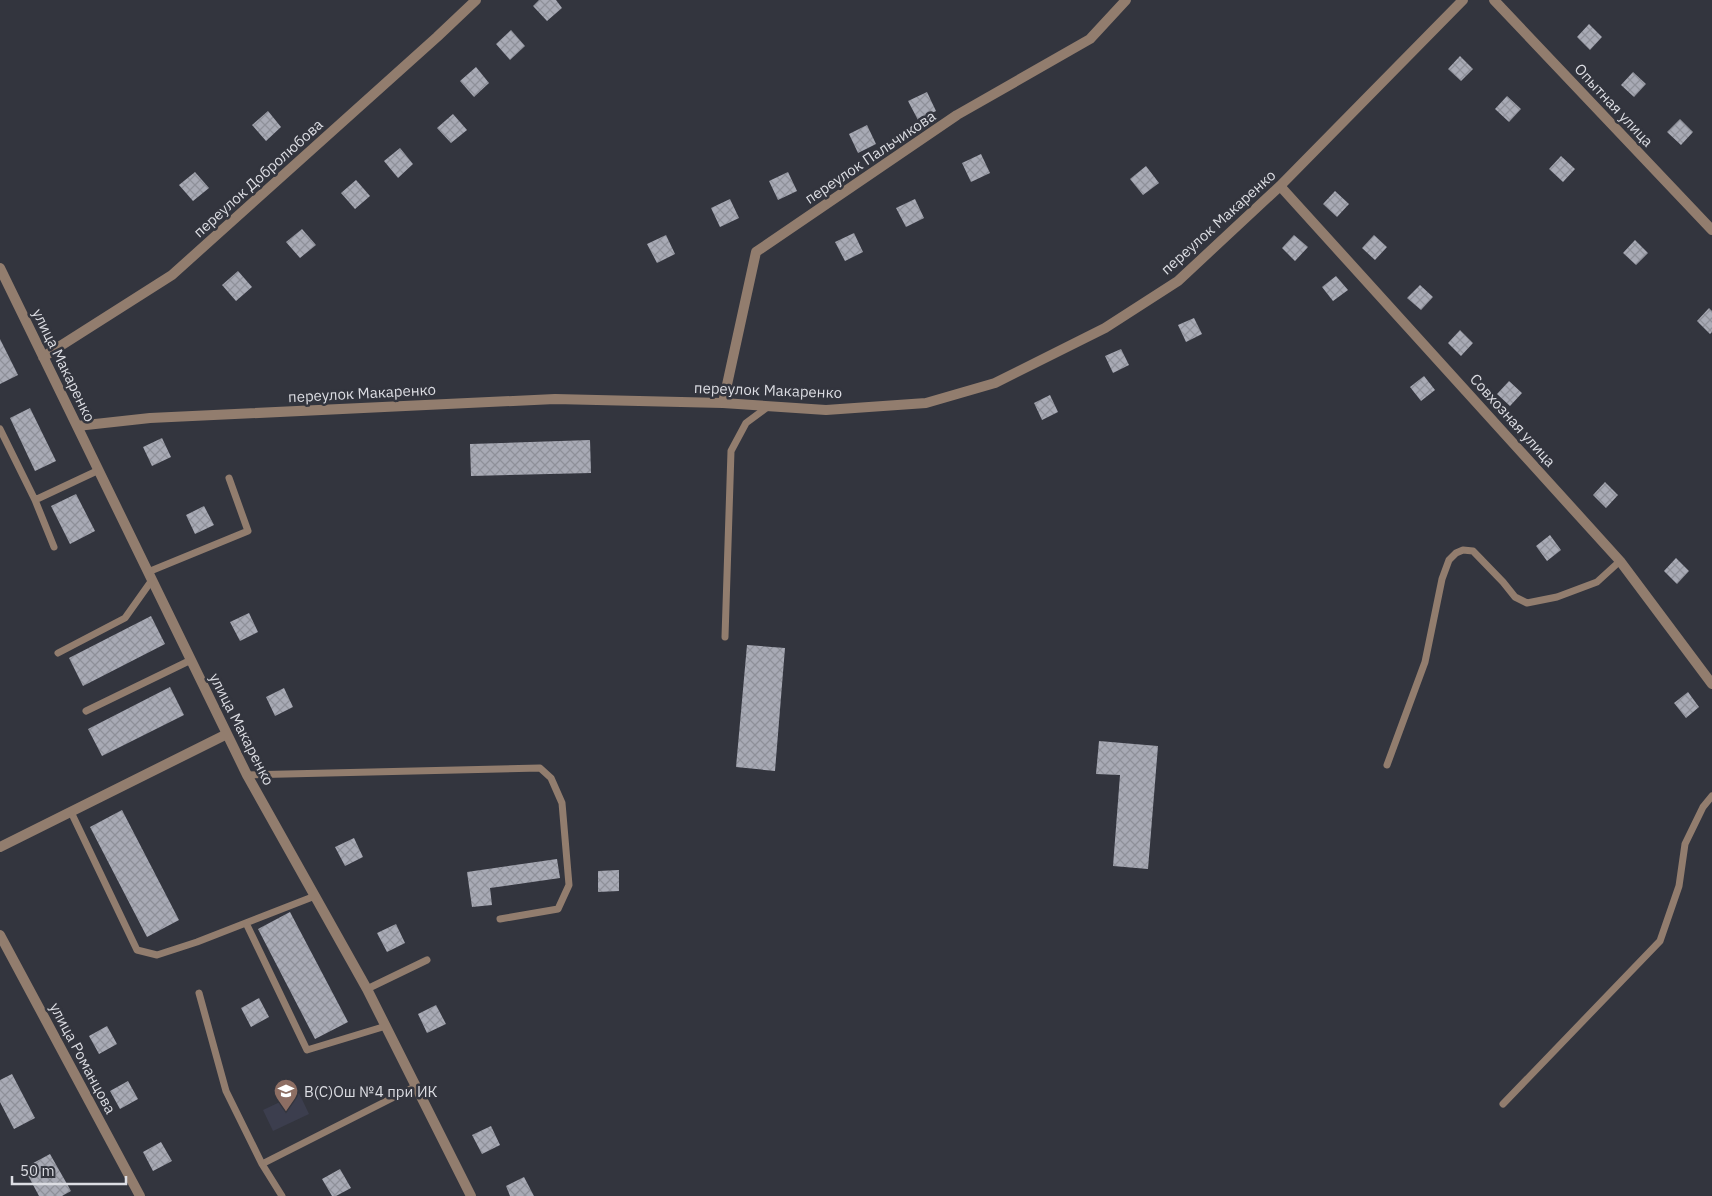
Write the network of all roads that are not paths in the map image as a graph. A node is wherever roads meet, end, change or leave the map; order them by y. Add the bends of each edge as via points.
1 (476, 0) edge
2 (1126, 0) edge
3 (1463, 0) edge
4 (1494, 0) edge
5 (1280, 186) junction
6 (1712, 230) edge
7 (0, 268) edge
8 (43, 357) junction
9 (723, 403) junction
10 (770, 406) junction
11 (78, 426) junction
12 (0, 429) edge
13 (98, 470) junction
14 (229, 478) dead end
15 (34, 500) junction
16 (54, 547) dead end
17 (1620, 561) junction
18 (150, 576) junction
19 (725, 637) dead end
20 (58, 653) dead end
21 (191, 660) junction
22 (1712, 684) edge
23 (86, 711) dead end
24 (227, 734) junction
25 (1387, 765) dead end
26 (247, 775) junction
27 (1712, 796) edge
28 (71, 812) junction
29 (0, 847) edge
30 (314, 896) junction
31 (500, 919) dead end
32 (246, 923) junction
33 (0, 935) edge
34 (427, 960) dead end
35 (367, 989) junction
36 (199, 993) dead end
37 (386, 1026) junction
38 (416, 1086) junction
39 (1503, 1104) dead end
40 (262, 1164) junction
41 (140, 1196) edge
42 (282, 1196) edge
43 (471, 1196) edge

1 - 8 street, переулок Добролюбова via 172,275
2 - 9 street, переулок Пальчикова via 1090,38 957,115 756,252
3 - 5 street, переулок Макаренко
4 - 6 street, Опытная улица
5 - 10 street, переулок Макаренко via 1178,281 1105,328 994,383 926,403 826,410
5 - 17 street, Совхозная улица
7 - 8 street, улица Макаренко
8 - 11 street, улица Макаренко
9 - 10 street, переулок Макаренко
9 - 11 street, переулок Макаренко via 555,399 150,418
10 - 19 lane via 746,424 731,450
11 - 13 street, улица Макаренко
12 - 15 lane
13 - 15 lane
13 - 18 street, улица Макаренко
14 - 18 lane via 248,531
15 - 16 lane
17 - 22 street, Совхозная улица
17 - 25 lane via 1597,582 1557,597 1527,603 1515,597 1473,551 1456,553 1449,560 1442,580 1425,662
18 - 20 lane via 125,618
18 - 21 street, улица Макаренко
21 - 23 lane
21 - 24 street, улица Макаренко
24 - 26 street, улица Макаренко
24 - 28 street
26 - 30 street, улица Макаренко
26 - 31 lane via 540,768 551,778 562,803 569,884 558,909
27 - 39 lane via 1685,844 1679,886 1660,941
28 - 29 street
28 - 32 lane via 137,950 157,954
30 - 32 lane
30 - 35 street, улица Макаренко
32 - 37 lane via 307,1050
33 - 41 street, улица Романцова
34 - 35 lane
35 - 37 street, улица Макаренко
36 - 40 lane via 226,1091
37 - 38 street, улица Макаренко
38 - 40 lane
38 - 43 street, улица Макаренко
40 - 42 lane

